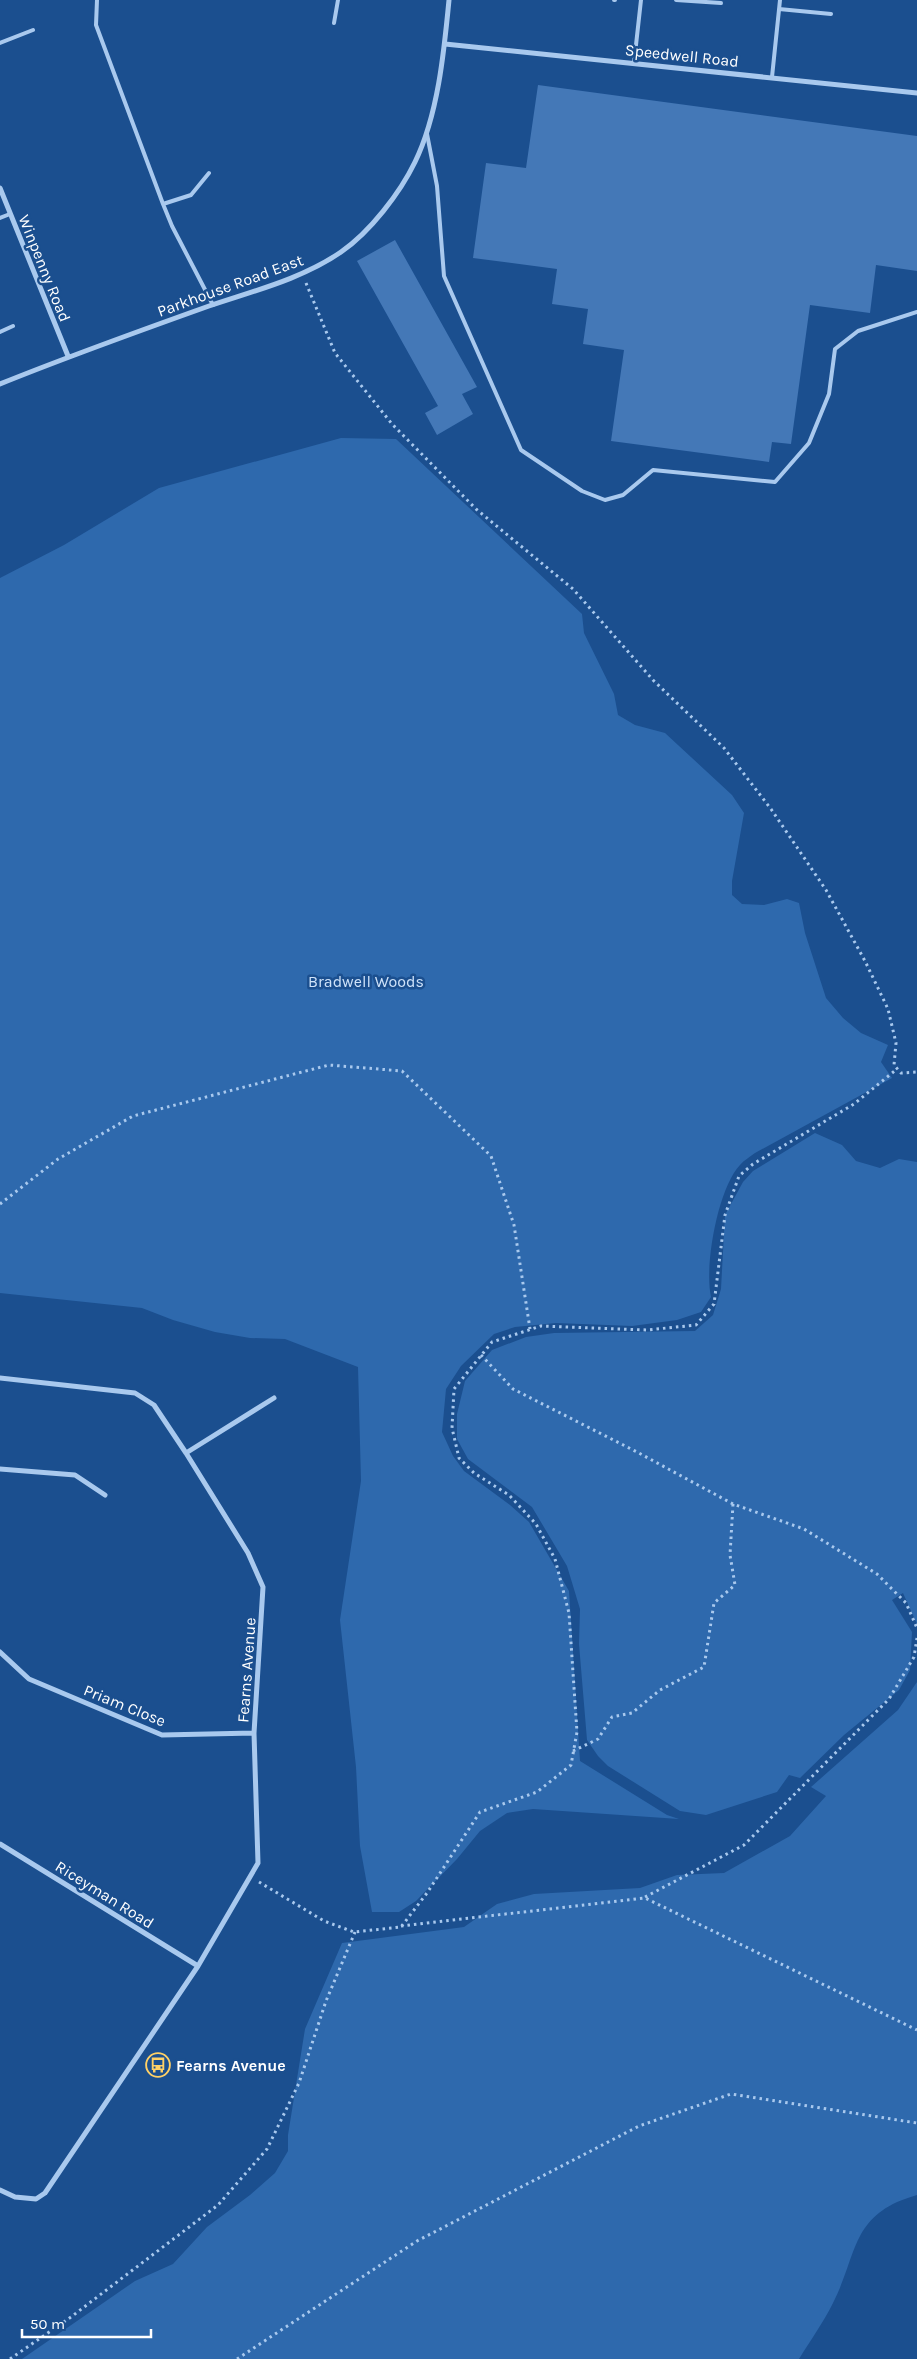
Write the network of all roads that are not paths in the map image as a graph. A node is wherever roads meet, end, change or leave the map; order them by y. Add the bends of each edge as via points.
1 (97, 0) edge
2 (338, 0) edge
3 (449, 0) edge
4 (641, 0) edge
5 (676, 0) edge
6 (780, 0) edge
7 (721, 3) dead end
8 (779, 9) junction
9 (831, 14) dead end
10 (334, 23) dead end
11 (33, 30) dead end
12 (0, 43) edge
13 (445, 44) junction
14 (634, 63) junction
15 (772, 77) junction
16 (917, 93) edge
17 (426, 132) junction
18 (209, 173) dead end
19 (0, 188) edge
20 (163, 204) junction
21 (10, 214) junction
22 (0, 218) edge
23 (213, 305) junction
24 (917, 312) edge
25 (13, 326) dead end
26 (0, 332) edge
27 (68, 356) junction
28 (0, 384) edge
29 (0, 1378) edge
30 (274, 1398) dead end
31 (186, 1452) junction
32 (0, 1469) edge
33 (105, 1495) dead end
34 (0, 1652) edge
35 (254, 1733) junction
36 (0, 1844) edge
37 (198, 1966) junction
38 (0, 2190) edge

1 - 20 lane via 96,25
2 - 10 lane
3 - 13 street, Parkhouse Road East
4 - 14 lane
5 - 7 lane
6 - 8 lane
8 - 9 lane
8 - 15 lane
11 - 12 lane
13 - 14 street, Speedwell Road
13 - 17 street, Parkhouse Road East
14 - 15 street, Speedwell Road
15 - 16 street, Speedwell Road
17 - 23 street, Parkhouse Road East via 415,162 395,195 342,251 302,273
17 - 24 lane via 437,186 444,276 521,450 582,491 605,500 623,495 653,470 775,482 810,443 829,394 835,349 858,331
18 - 20 lane via 191,195
19 - 21 street, Winpenny Road
20 - 23 lane
21 - 22 lane
21 - 27 street, Winpenny Road
23 - 27 street, Parkhouse Road East
25 - 26 lane
27 - 28 street, Parkhouse Road East
29 - 31 street, Fearns Avenue via 134,1393 154,1405
30 - 31 street
31 - 35 street, Fearns Avenue via 248,1553 263,1587
32 - 33 street via 75,1475
34 - 35 street, Priam Close via 29,1679 162,1735
35 - 37 street, Fearns Avenue via 258,1863
36 - 37 street, Riceyman Road
37 - 38 street, Fearns Avenue via 45,2193 36,2199

